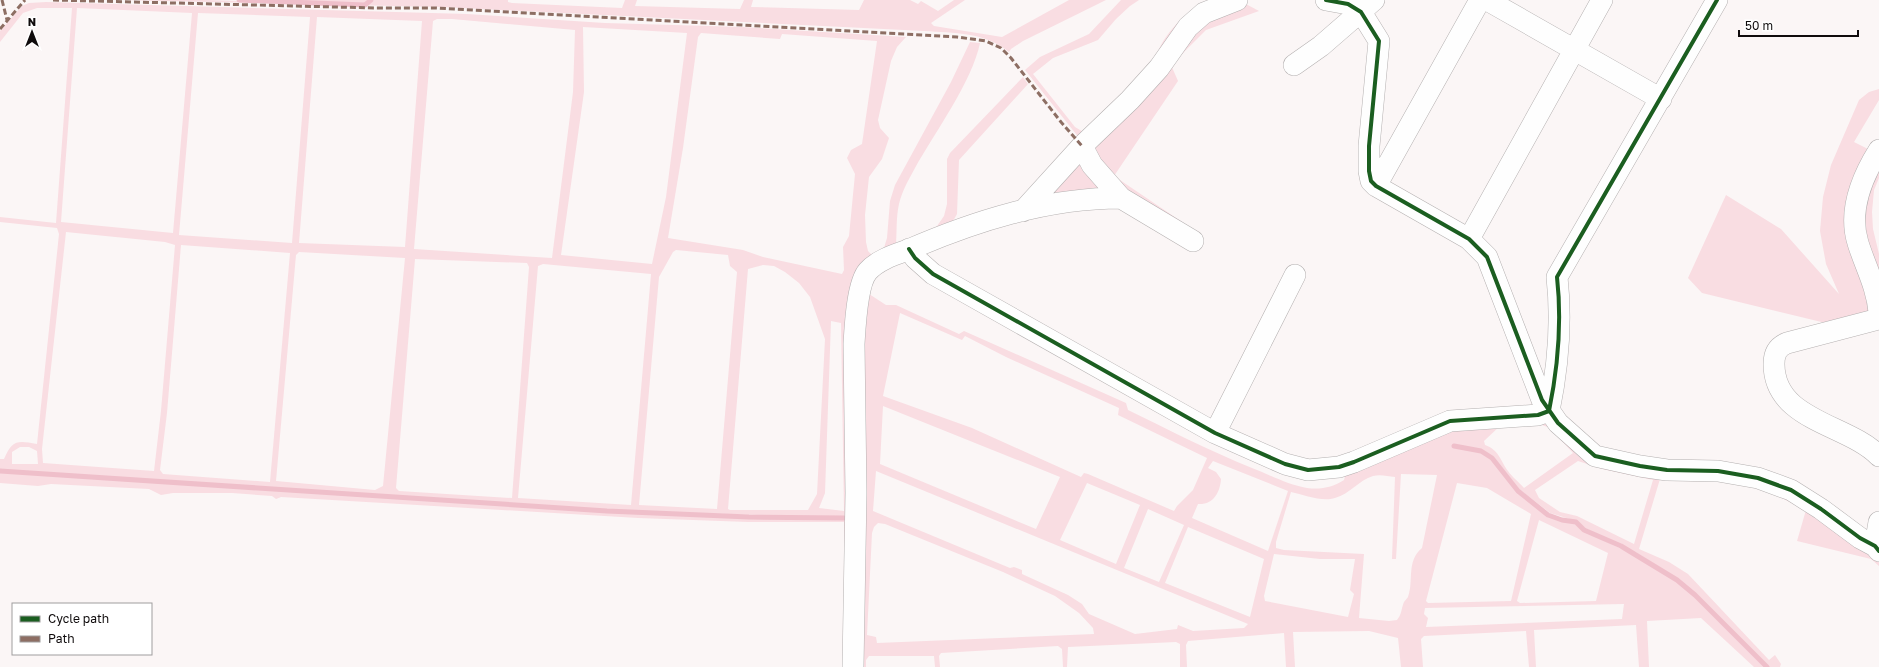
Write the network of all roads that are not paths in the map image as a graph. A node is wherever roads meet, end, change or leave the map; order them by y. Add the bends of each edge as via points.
1 (1237, 0) edge
2 (1326, 0) edge
3 (1480, 0) edge
4 (1488, 0) edge
5 (1602, 0) edge
6 (1717, 0) edge
7 (1367, 4) edge
8 (1574, 51) junction
9 (1294, 65) dead end
10 (1661, 98) junction
11 (1082, 146) junction
12 (1879, 150) edge
13 (1376, 186) junction
14 (1121, 198) junction
15 (1023, 211) junction
16 (1468, 239) junction
17 (1193, 241) dead end
18 (909, 249) junction
19 (1296, 275) dead end
20 (1879, 312) edge
21 (1879, 319) edge
22 (1550, 411) junction
23 (1214, 433) junction
24 (1879, 456) edge
25 (1879, 522) edge
26 (1877, 549) edge
27 (853, 667) edge

1 - 11 street via 1204,13 1188,27 1130,100
2 - 7 street
3 - 13 street
4 - 8 street
5 - 8 street
6 - 10 street
7 - 9 street via 1321,46
7 - 13 street via 1379,41 1369,146 1369,171 1371,181
8 - 10 street
8 - 16 street
10 - 22 street via 1557,277 1559,338
11 - 14 street via 1092,165
11 - 15 street
12 - 20 street via 1863,181 1855,220 1857,242 1878,296
13 - 16 street
14 - 15 street via 1066,202
14 - 17 street
15 - 18 street via 991,218
16 - 22 street via 1487,257 1542,400
18 - 23 street via 933,274
18 - 27 street via 883,260 867,271 855,320 856,539
19 - 23 street
21 - 24 street via 1781,345 1774,358 1774,370 1780,389 1791,403 1828,427 1864,444
22 - 23 street via 1538,415 1450,421 1354,462 1319,470 1285,464
22 - 26 street via 1564,428 1595,456 1667,470 1718,471 1758,478 1791,490
25 - 26 street

